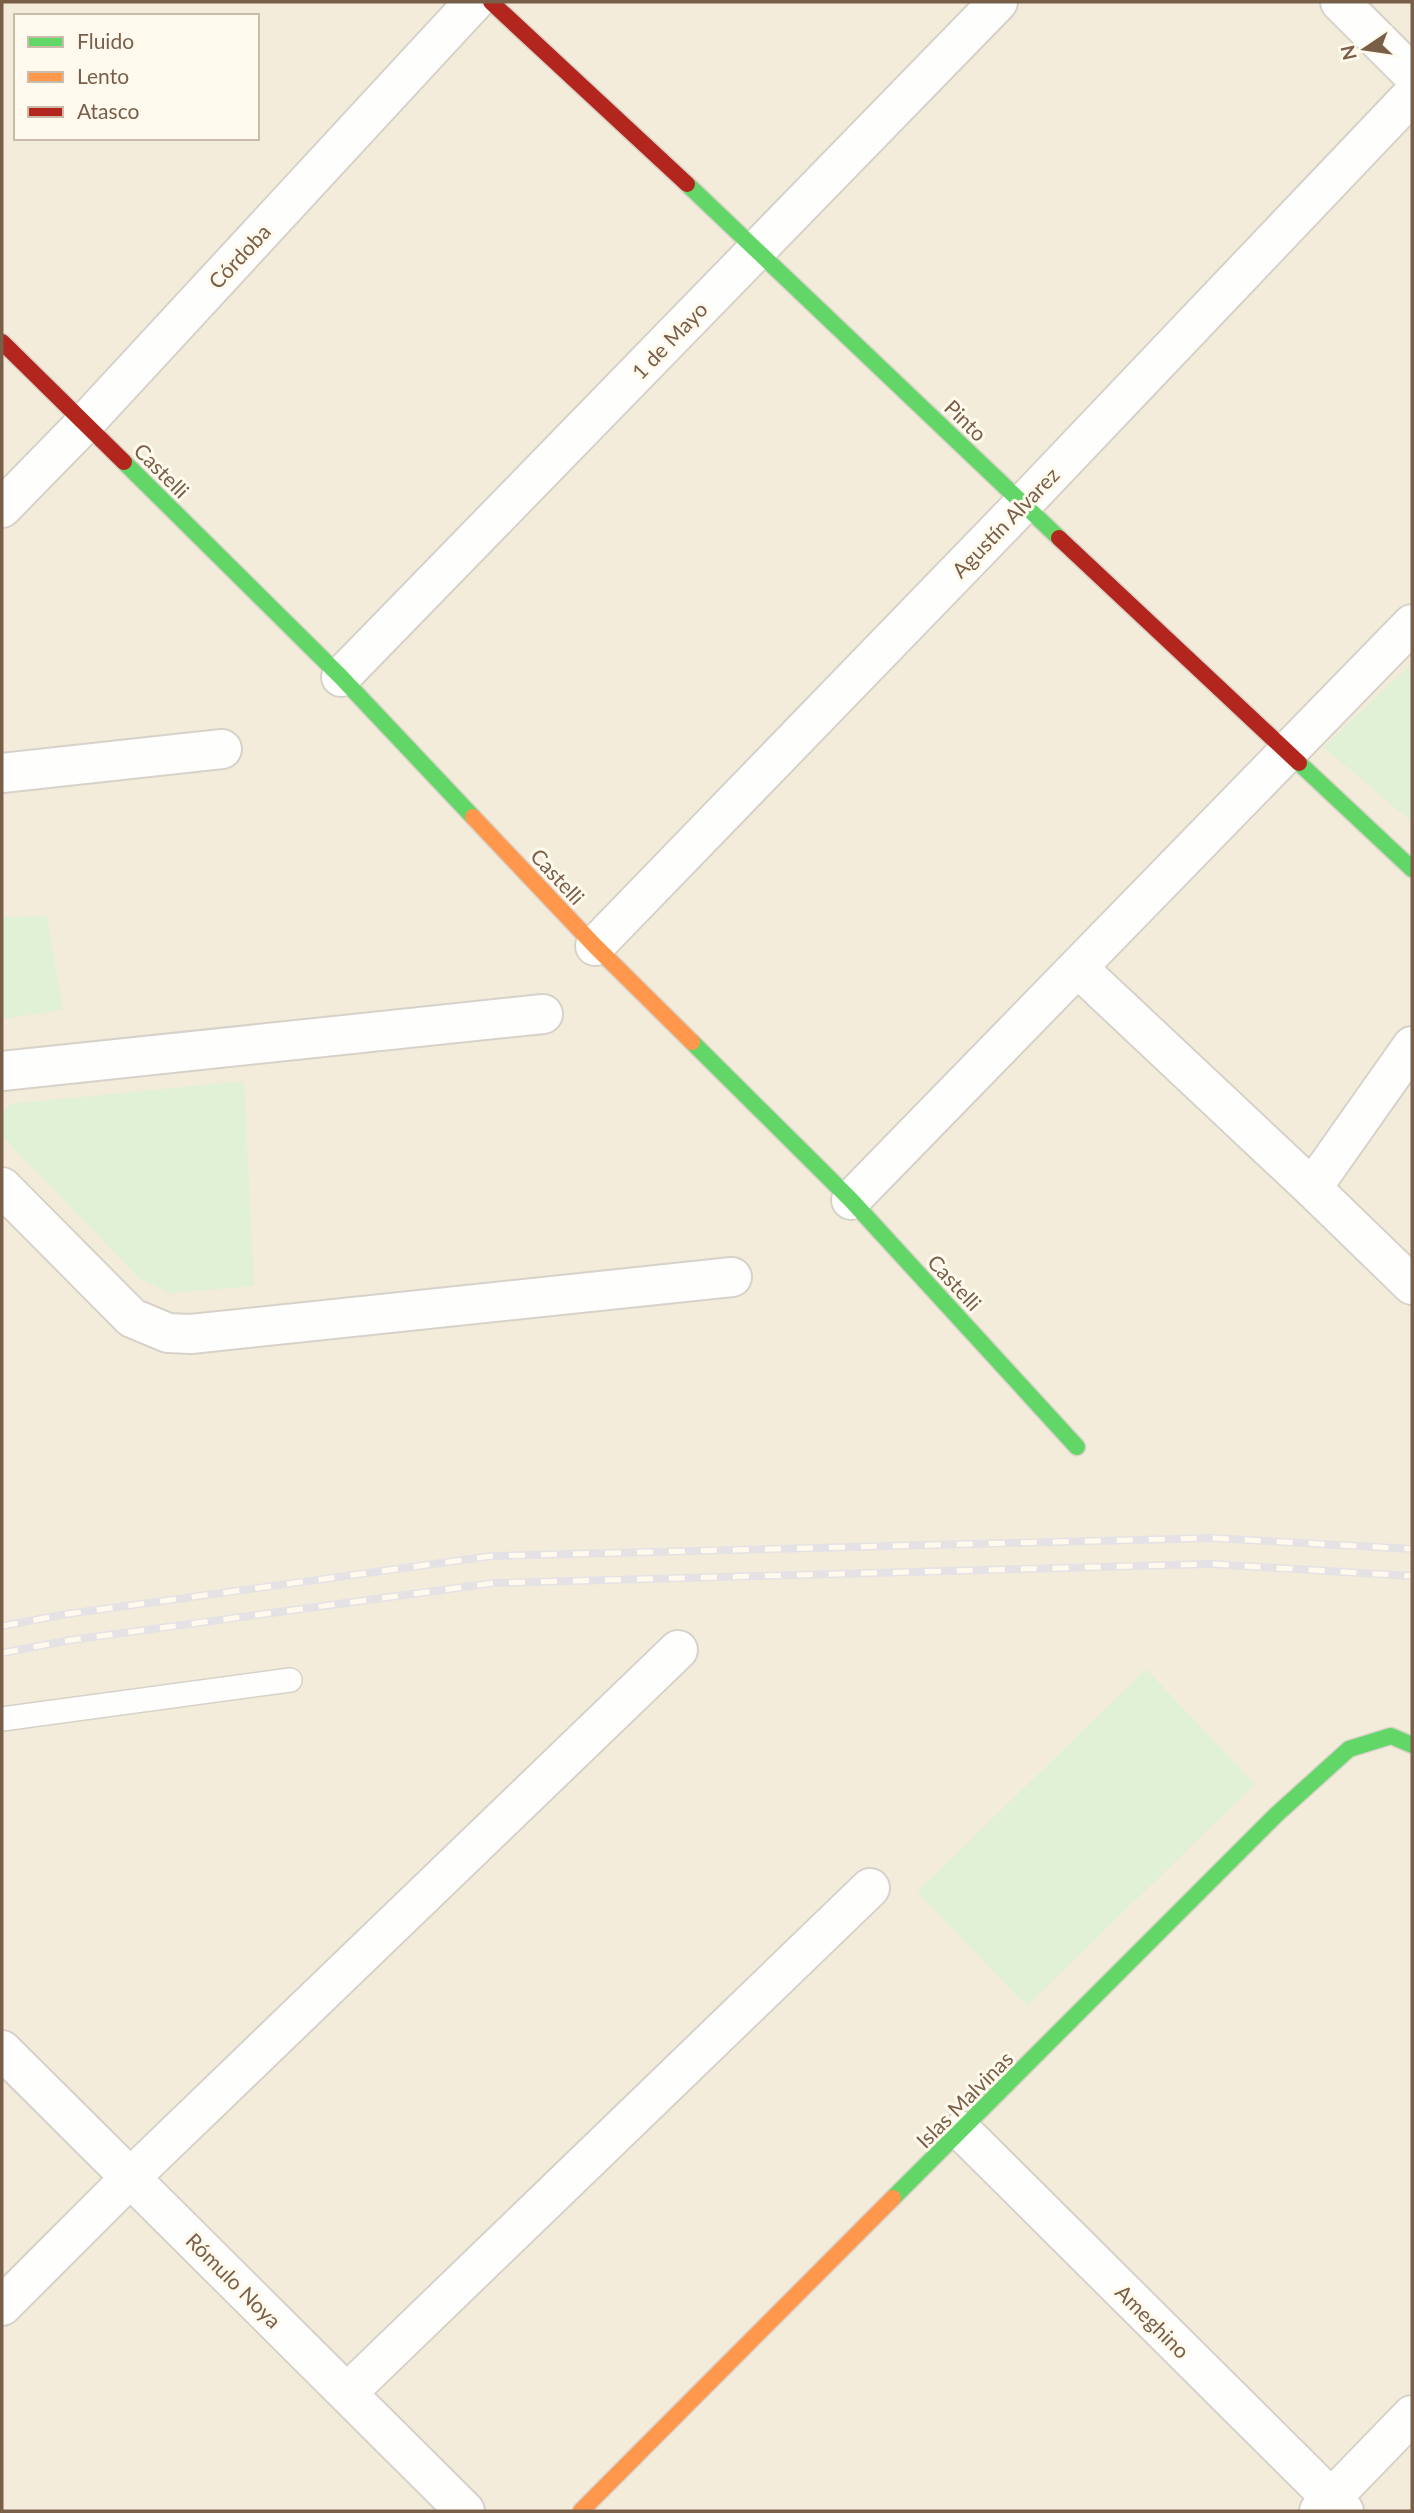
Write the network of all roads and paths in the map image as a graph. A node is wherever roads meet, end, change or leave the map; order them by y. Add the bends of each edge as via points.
1 (474, 2) edge
2 (491, 2) edge
3 (998, 2) edge
4 (1340, 2) edge
5 (1412, 74) edge
6 (1412, 95) edge
7 (757, 250) junction
8 (2, 342) edge
9 (85, 423) junction
10 (1023, 504) junction
11 (2, 508) edge
12 (1412, 624) edge
13 (341, 677) junction
14 (222, 749) dead end
15 (1288, 751) junction
16 (2, 773) edge
17 (1412, 869) edge
18 (595, 946) junction
19 (1078, 968) junction
20 (542, 1014) dead end
21 (1412, 1046) edge
22 (2, 1070) edge
23 (2, 1186) edge
24 (1312, 1188) junction
25 (851, 1200) junction
26 (732, 1277) dead end
27 (1412, 1285) edge
28 (1077, 1447) dead end
29 (678, 1650) dead end
30 (290, 1680) dead end
31 (2, 1719) edge
32 (1412, 1745) edge
33 (870, 1888) dead end
34 (2, 2050) edge
35 (962, 2131) junction
36 (131, 2176) junction
37 (2, 2306) edge
38 (347, 2393) junction
39 (1412, 2415) edge
40 (1332, 2507) edge
41 (465, 2511) edge
42 (581, 2511) edge

1 - 9 street, Córdoba
2 - 7 street, Pinto
3 - 7 street, 1 de Mayo
4 - 5 street
6 - 10 street, Agustín Alvarez
7 - 10 street, Pinto
7 - 13 street, 1 de Mayo
8 - 9 street, Castelli
9 - 11 street, Córdoba
9 - 13 street, Castelli
10 - 15 street, Pinto
10 - 18 street, Agustín Alvarez
12 - 15 street
13 - 18 street, Castelli
14 - 16 street
15 - 17 street, Pinto
15 - 19 street
18 - 25 street, Castelli
19 - 24 street
19 - 25 street
20 - 22 street
21 - 24 street
23 - 26 street via 132,1318 168,1333
24 - 27 street
25 - 28 street, Castelli
29 - 36 street
30 - 31 lane
32 - 35 street, Islas Malvinas via 1391,1736 1349,1749 1277,1814
33 - 38 street
34 - 36 street, Rómulo Noya
35 - 40 street, Ameghino
35 - 42 street, Islas Malvinas
36 - 37 street
36 - 38 street, Rómulo Noya
38 - 41 street, Rómulo Noya
39 - 40 street

